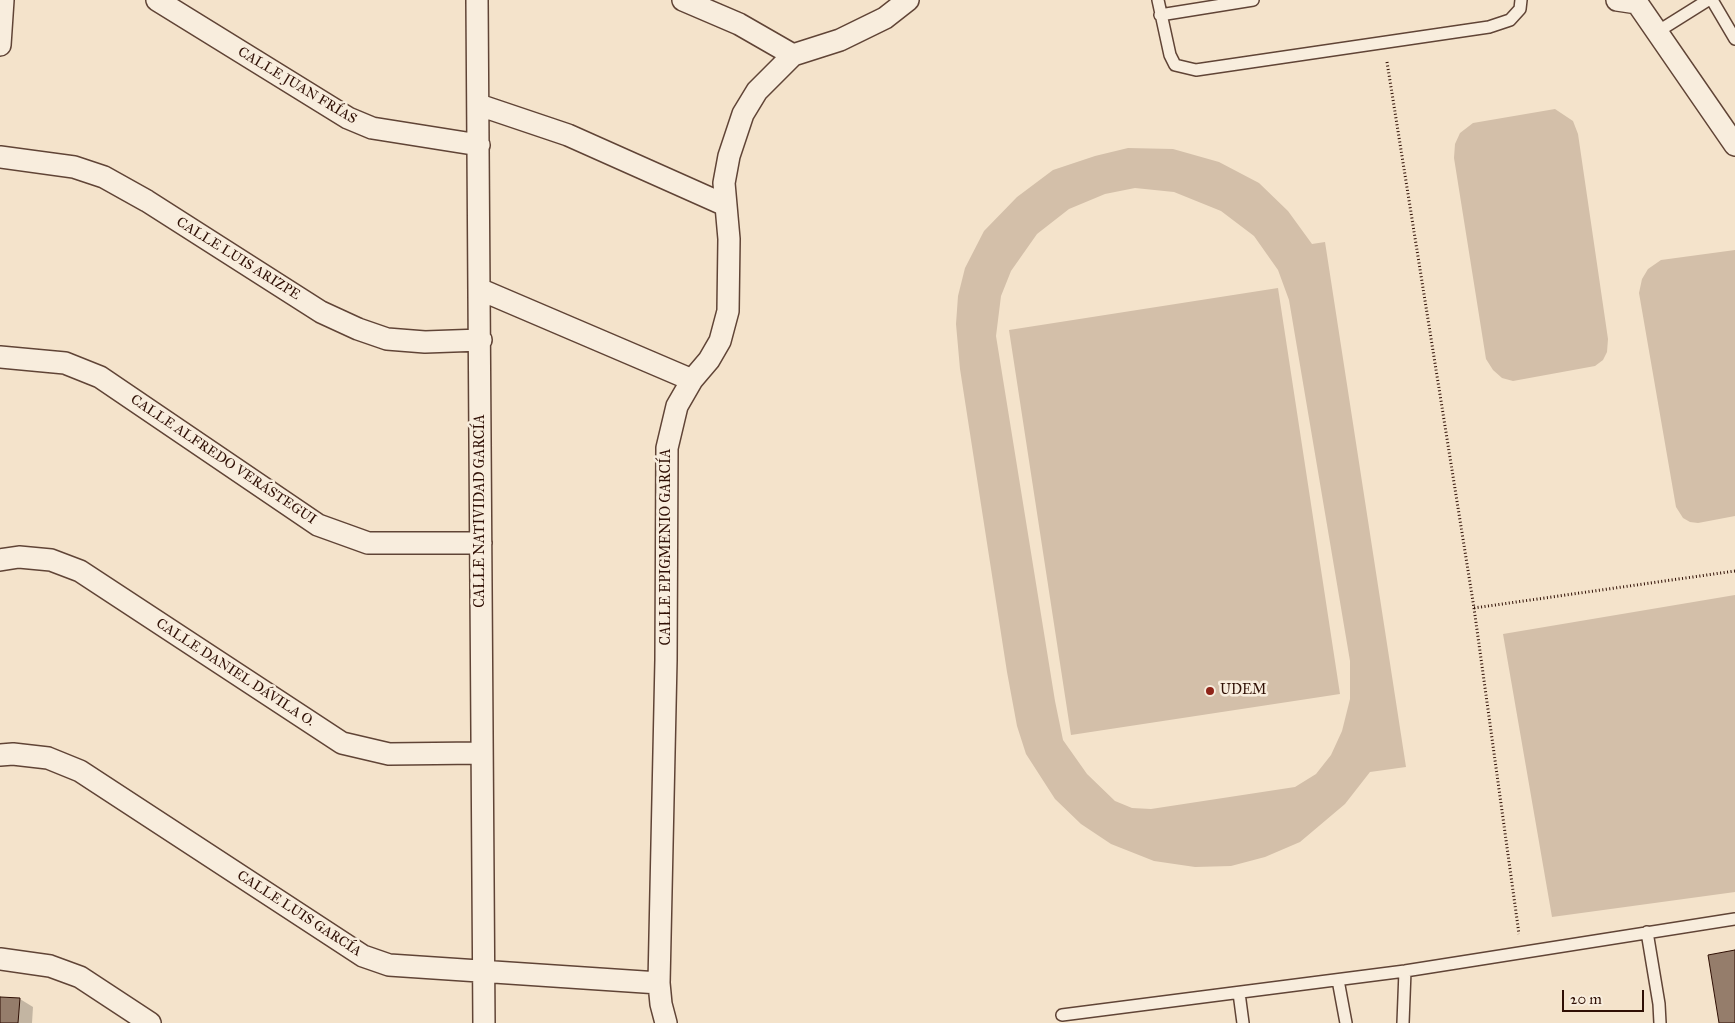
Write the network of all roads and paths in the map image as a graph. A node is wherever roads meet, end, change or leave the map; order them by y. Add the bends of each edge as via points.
1 (3, 0) edge
2 (156, 0) edge
3 (477, 0) edge
4 (682, 0) edge
5 (908, 0) edge
6 (1158, 0) edge
7 (1253, 0) edge
8 (1521, 0) edge
9 (1710, 0) edge
10 (1630, 1) edge
11 (1160, 15) junction
12 (1656, 32) junction
13 (1735, 40) edge
14 (1384, 43) junction
15 (0, 45) edge
16 (793, 55) junction
17 (479, 105) junction
18 (479, 145) junction
19 (1735, 145) edge
20 (0, 157) edge
21 (725, 205) junction
22 (479, 289) junction
23 (481, 340) junction
24 (0, 357) edge
25 (692, 380) junction
26 (481, 543) junction
27 (0, 560) edge
28 (1735, 571) edge
29 (1474, 608) junction
30 (480, 752) junction
31 (0, 755) edge
32 (1735, 919) edge
33 (1647, 932) junction
34 (1522, 953) junction
35 (0, 960) edge
36 (1405, 971) junction
37 (484, 973) junction
38 (1338, 980) junction
39 (659, 983) junction
40 (1238, 993) junction
41 (1062, 1016) dead end
42 (150, 1023) edge
43 (484, 1023) edge
44 (666, 1023) edge
45 (1243, 1023) edge
46 (1346, 1023) edge
47 (1403, 1023) edge
48 (1660, 1023) edge

1 - 15 street
2 - 18 street, CALLE JUAN FRÍAS via 348,118 372,128
3 - 17 street, CALLE NATIVIDAD GARCÍA
4 - 16 street via 739,24
5 - 16 street, CALLE EPIGMENIO GARCÍA via 885,18 840,40
6 - 11 lane
7 - 11 lane
8 - 14 lane via 1520,9 1510,20 1489,28
9 - 12 lane
9 - 13 lane
10 - 12 street
11 - 14 lane via 1170,55 1175,65 1184,69 1196,70
12 - 19 street
14 - 29 path
16 - 21 street, CALLE EPIGMENIO GARCÍA via 757,91 743,114 729,156 724,183
17 - 18 street, CALLE NATIVIDAD GARCÍA
17 - 21 street via 568,135
18 - 22 street, CALLE NATIVIDAD GARCÍA
20 - 23 street, CALLE LUIS ARIZPE via 74,167 104,177 321,312 358,329 387,339 425,342
21 - 25 street, CALLE EPIGMENIO GARCÍA via 730,239 728,311 720,341
22 - 23 street, CALLE NATIVIDAD GARCÍA
22 - 25 street
23 - 26 street, CALLE NATIVIDAD GARCÍA
24 - 26 street, CALLE ALFREDO VERÁSTEGUI via 65,363 100,376 318,525 368,543
25 - 39 street, CALLE EPIGMENIO GARCÍA via 677,406 667,448
26 - 30 street, CALLE NATIVIDAD GARCÍA
27 - 30 street, CALLE DANIEL DÁVILA O. via 51,560 80,571 342,743 389,754
28 - 29 path
29 - 34 path
30 - 37 street, CALLE NATIVIDAD GARCÍA
31 - 37 street, CALLE LUIS GARCÍA via 48,758 80,771 363,956 389,965
32 - 33 lane
33 - 34 lane
33 - 48 lane
34 - 36 lane
35 - 42 street via 50,966 80,977
36 - 38 lane
36 - 47 lane
37 - 39 street, CALLE LUIS GARCÍA
37 - 43 street, CALLE NATIVIDAD GARCÍA
38 - 40 lane
38 - 46 lane
39 - 44 street, CALLE EPIGMENIO GARCÍA
40 - 41 lane
40 - 45 lane

